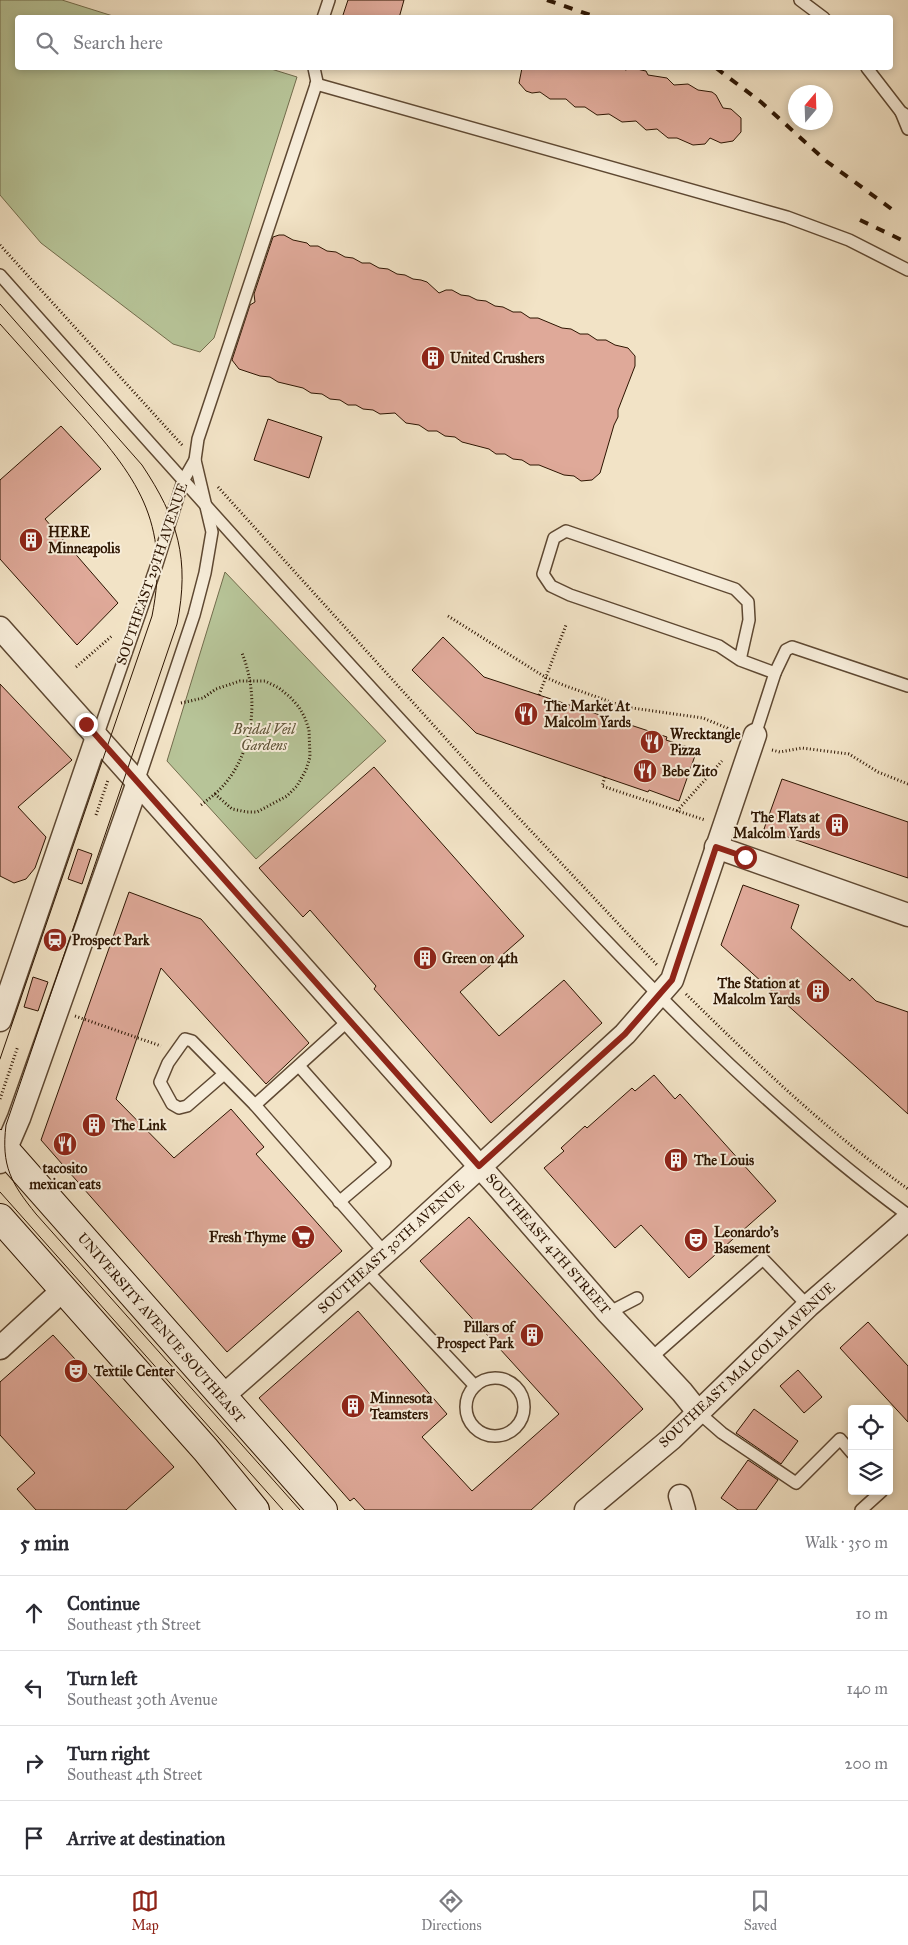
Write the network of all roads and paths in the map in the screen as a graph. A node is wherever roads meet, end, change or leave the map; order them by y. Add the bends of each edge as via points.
1 (329, 0) edge
2 (800, 0) edge
3 (324, 15) edge
4 (820, 15) edge
5 (314, 70) edge
6 (869, 70) edge
7 (316, 84) junction
8 (905, 114) edge
9 (908, 129) edge
10 (0, 245) edge
11 (908, 270) edge
12 (0, 275) edge
13 (195, 460) junction
14 (183, 481) junction
15 (207, 506) junction
16 (448, 616) dead end
17 (566, 625) dead end
18 (0, 628) edge
19 (113, 635) dead end
20 (242, 653) dead end
21 (740, 660) junction
22 (76, 667) dead end
23 (776, 673) junction
24 (545, 677) junction
25 (250, 680) junction
26 (908, 686) edge
27 (538, 694) dead end
28 (181, 703) dead end
29 (97, 737) junction
30 (762, 742) junction
31 (731, 744) dead end
32 (726, 758) dead end
33 (605, 777) dead end
34 (109, 779) dead end
35 (138, 782) junction
36 (908, 784) edge
37 (215, 794) junction
38 (201, 805) dead end
39 (677, 811) junction
40 (96, 814) dead end
41 (706, 820) dead end
42 (716, 847) junction
43 (908, 915) edge
44 (661, 968) dead end
45 (686, 994) dead end
46 (659, 996) junction
47 (73, 1015) dead end
48 (0, 1020) edge
49 (349, 1020) junction
50 (18, 1046) dead end
51 (176, 1052) junction
52 (299, 1066) junction
53 (224, 1074) junction
54 (0, 1099) edge
55 (255, 1105) junction
56 (2, 1152) edge
57 (479, 1166) junction
58 (908, 1189) edge
59 (339, 1202) junction
60 (908, 1215) edge
61 (0, 1218) edge
62 (908, 1219) edge
63 (385, 1253) junction
64 (366, 1270) junction
65 (64, 1289) junction
66 (637, 1298) dead end
67 (808, 1306) junction
68 (608, 1313) junction
69 (0, 1348) edge
70 (651, 1358) junction
71 (475, 1386) junction
72 (222, 1397) junction
73 (698, 1412) junction
74 (849, 1450) edge
75 (878, 1495) edge
76 (255, 1510) edge
77 (323, 1510) edge
78 (586, 1510) edge
79 (861, 1510) edge

1 - 3 lane
2 - 4 lane
5 - 7 lane
6 - 8 lane
7 - 11 lane via 787,217 849,240
7 - 13 lane via 198,439
8 - 9 lane
10 - 13 path
12 - 14 lane
13 - 14 lane, SOUTHEAST 29TH AVENUE
13 - 15 lane, SOUTHEAST 29TH AVENUE
13 - 44 path via 485,782
14 - 15 lane
14 - 29 lane, SOUTHEAST 29TH AVENUE
15 - 35 lane, SOUTHEAST 29TH AVENUE via 212,532 205,573
15 - 46 lane via 362,679
16 - 24 path
17 - 24 path
18 - 29 street, SOUTHEAST 4TH STREET
19 - 22 path
20 - 25 path
21 - 21 lane via 718,646 551,586 543,574 554,538 566,531 735,589 748,602 749,620
21 - 23 lane
23 - 26 lane via 786,650 792,647
23 - 30 lane
24 - 27 path
24 - 31 path via 625,706 718,723 731,734
25 - 28 path via 227,684 203,698
25 - 37 path via 252,707 245,748 233,774
25 - 37 path via 265,681 279,688 299,707 309,730 308,764 297,786 287,796 257,812 239,812
29 - 35 street, SOUTHEAST 4TH STREET
29 - 48 street, SOUTHEAST 29TH AVENUE
30 - 36 path via 780,752 802,748 850,754 878,772
30 - 42 street, SOUTHEAST 30TH AVENUE
32 - 39 path
33 - 39 path via 602,786
34 - 40 path
35 - 49 street, SOUTHEAST 4TH STREET
35 - 56 street, SOUTHEAST 29TH AVENUE
37 - 38 path
39 - 41 path
42 - 43 street
42 - 46 street, SOUTHEAST 30TH AVENUE via 672,980
45 - 58 path via 797,1099
46 - 57 street, SOUTHEAST 30TH AVENUE via 625,1034
46 - 60 lane via 779,1110
47 - 51 path
49 - 52 lane
49 - 57 street, SOUTHEAST 4TH STREET
50 - 54 path
51 - 53 lane via 185,1039 192,1041
51 - 53 lane via 160,1082 172,1104 179,1108 187,1106
52 - 55 lane
52 - 59 lane via 385,1163
53 - 55 lane
55 - 59 lane
56 - 72 main road, UNIVERSITY AVENUE SOUTHEAST
57 - 63 street, SOUTHEAST 30TH AVENUE
57 - 68 street, SOUTHEAST 4TH STREET
59 - 63 lane
61 - 65 main road
62 - 67 street, SOUTHEAST MALCOLM AVENUE
63 - 64 street, SOUTHEAST 30TH AVENUE
64 - 71 lane
64 - 72 street, SOUTHEAST 30TH AVENUE
65 - 69 street
65 - 76 main road
66 - 68 lane
67 - 70 lane via 763,1259
67 - 73 street, SOUTHEAST MALCOLM AVENUE
68 - 70 street, SOUTHEAST 4TH STREET
70 - 73 street, SOUTHEAST 4TH STREET
71 - 71 lane via 466,1402 468,1420 474,1428 490,1436 508,1434 516,1428 525,1410 520,1390 513,1383 498,1378 483,1380
72 - 77 main road, UNIVERSITY AVENUE SOUTHEAST
73 - 74 lane via 722,1433 796,1483 840,1439
73 - 78 street, SOUTHEAST MALCOLM AVENUE via 671,1439
75 - 79 lane

